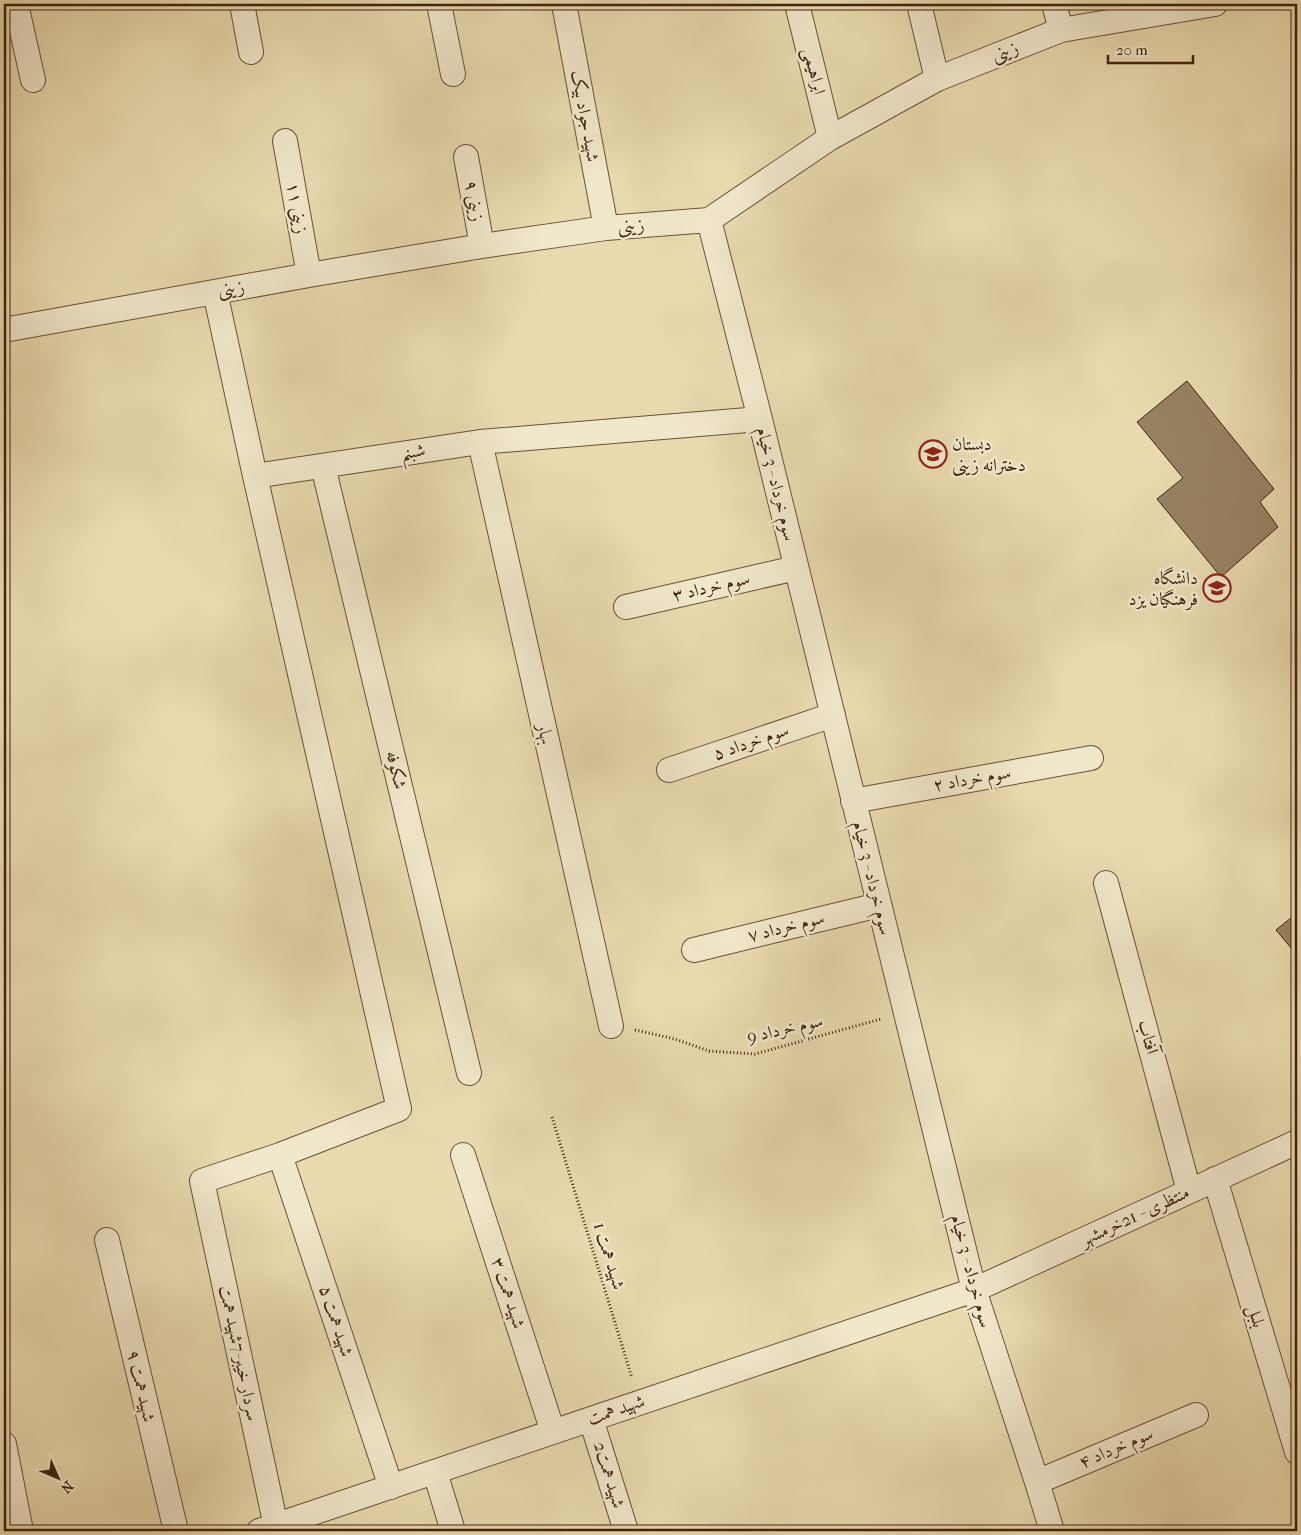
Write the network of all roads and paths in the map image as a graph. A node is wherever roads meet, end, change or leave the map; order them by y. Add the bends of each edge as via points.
1 (16, 4) edge
2 (242, 4) edge
3 (439, 4) edge
4 (564, 4) edge
5 (797, 4) edge
6 (919, 4) edge
7 (1054, 4) edge
8 (1215, 4) edge
9 (1060, 30) junction
10 (251, 52) dead end
11 (454, 74) dead end
12 (937, 79) junction
13 (33, 80) dead end
14 (830, 138) junction
15 (285, 141) dead end
16 (466, 157) dead end
17 (709, 220) junction
18 (606, 228) junction
19 (482, 246) junction
20 (309, 275) junction
21 (215, 292) junction
22 (4, 330) edge
23 (760, 419) junction
24 (480, 442) junction
25 (323, 466) junction
26 (255, 476) junction
27 (796, 568) junction
28 (626, 607) dead end
29 (832, 715) junction
30 (1091, 758) dead end
31 (669, 770) dead end
32 (853, 801) junction
33 (1106, 883) dead end
34 (879, 905) junction
35 (694, 950) dead end
36 (905, 1012) junction
37 (611, 1026) joint
38 (469, 1073) dead end
39 (552, 1117) dead end
40 (1297, 1142) edge
41 (280, 1155) junction
42 (463, 1155) dead end
43 (1215, 1179) junction
44 (1189, 1191) junction
45 (107, 1240) dead end
46 (974, 1290) junction
47 (640, 1402) junction
48 (1196, 1414) dead end
49 (591, 1419) junction
50 (553, 1432) junction
51 (4, 1444) edge
52 (1297, 1452) edge
53 (435, 1472) junction
54 (1037, 1482) junction
55 (391, 1486) junction
56 (271, 1529) edge
57 (21, 1531) edge
58 (176, 1531) edge
59 (454, 1531) edge
60 (626, 1531) edge
61 (1052, 1531) edge

1 - 13 street
2 - 10 street
3 - 11 street
4 - 18 street, شهید جواد بیک
5 - 14 street, ابراهیمی
6 - 12 street
7 - 9 street
8 - 9 street, زینی
9 - 12 street, زینی
12 - 14 street, زینی
14 - 17 street, زینی
15 - 20 street, زینی ۱۱
16 - 19 street, زینی ۹
17 - 18 street, زینی
17 - 23 street, سوم خرداد - 3 خیام
18 - 19 street, زینی
19 - 20 street, زینی
20 - 21 street, زینی
21 - 22 street, زینی
21 - 26 street
23 - 24 street, شبنم
23 - 27 street, سوم خرداد - 3 خیام
24 - 25 street, شبنم
24 - 37 street, بهار
25 - 26 street, شبنم
25 - 38 street, شکوفه
26 - 41 street via 399,1109
27 - 28 street, سوم خرداد ۳
27 - 29 street, سوم خرداد - 3 خیام
29 - 31 street, سوم خرداد ۵
29 - 32 street, سوم خرداد - 3 خیام
30 - 32 street, سوم خرداد ۲
32 - 34 street, سوم خرداد - 3 خیام
33 - 44 street, آفتاب
34 - 35 street, سوم خرداد ۷
34 - 36 street, سوم خرداد - 3 خیام
36 - 37 path, سوم خرداد 9 via 755,1054 709,1051 675,1038
36 - 46 street, سوم خرداد - 3 خیام
39 - 47 path, شهید همت 1
40 - 43 street, منتظری - 21خرمشهر
41 - 55 street, شهید همت ۵
41 - 56 street, سردار خیبر-7شهید همت via 202,1181
42 - 50 street, شهید همت ۳
43 - 44 street, منتظری - 21خرمشهر
43 - 52 street, بلبل
44 - 46 street, منتظری - 21خرمشهر
45 - 58 street, شهید همت ۹
46 - 47 street, شهید همت
46 - 54 street, سوم خرداد - 3 خیام
47 - 49 street, شهید همت
48 - 54 street, سوم خرداد ۴
49 - 50 street, شهید همت
49 - 60 street, 2شهید همت
50 - 53 street, شهید همت
51 - 57 street
53 - 55 street, شهید همت
53 - 59 street
54 - 61 street, سوم خرداد - 3 خیام
55 - 56 street, شهید همت

